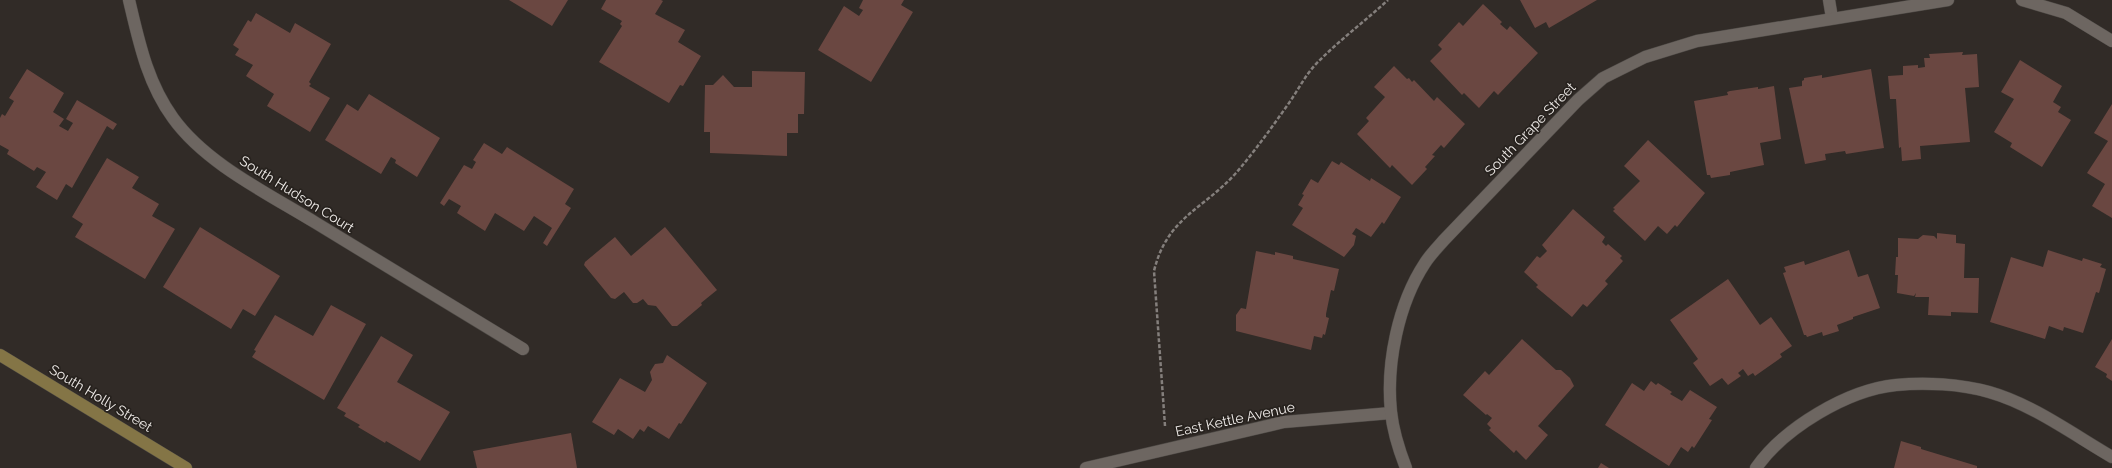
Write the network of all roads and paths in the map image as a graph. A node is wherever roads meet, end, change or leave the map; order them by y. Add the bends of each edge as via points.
1 (129, 0) edge
2 (1388, 0) edge
3 (1829, 0) edge
4 (1948, 0) edge
5 (2022, 0) edge
6 (1832, 18) junction
7 (2112, 41) edge
8 (523, 349) dead end
9 (0, 354) edge
10 (1391, 413) junction
11 (1166, 449) junction
12 (2112, 457) edge
13 (186, 468) edge
14 (1086, 468) edge
15 (1406, 468) edge
16 (1756, 468) edge

1 - 8 street, South Hudson Court via 145,65 157,92 174,119 196,143 222,165
2 - 11 path via 1315,66 1246,162 1227,182 1180,222 1162,249 1154,271
3 - 6 street
4 - 6 street, South Grape Street
5 - 7 street via 2066,13
6 - 10 street, South Grape Street via 1697,41 1645,57 1603,78 1578,100 1425,263 1399,320 1390,384
9 - 13 main road, South Holly Street
10 - 11 street, East Kettle Avenue via 1284,422
10 - 15 street, South Grape Street via 1398,448
11 - 14 street, East Kettle Avenue
12 - 16 street via 2048,419 1990,392 1960,385 1896,385 1842,401 1813,415 1764,456

